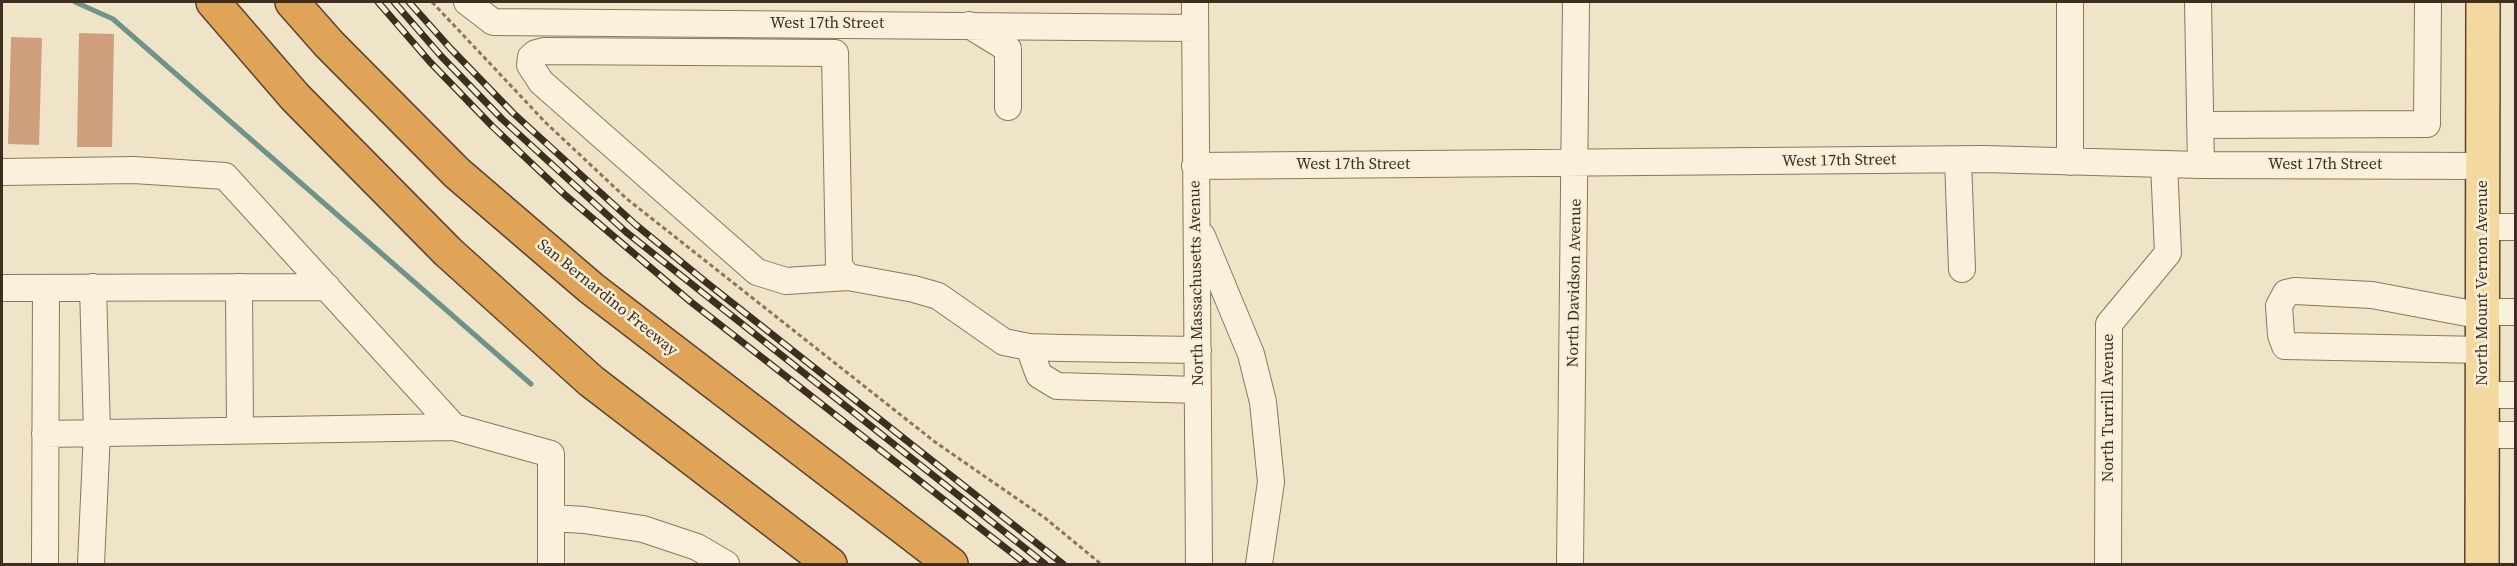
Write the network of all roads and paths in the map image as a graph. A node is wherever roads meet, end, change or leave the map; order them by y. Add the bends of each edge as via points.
1 (213, 2) edge
2 (292, 2) edge
3 (467, 2) edge
4 (1195, 2) edge
5 (1576, 2) edge
6 (2070, 2) edge
7 (2198, 2) edge
8 (2428, 2) edge
9 (2483, 2) edge
10 (707, 13) edge
11 (958, 17) edge
12 (1195, 28) junction
13 (1008, 107) dead end
14 (2388, 124) junction
15 (2200, 125) junction
16 (1958, 160) junction
17 (2070, 162) junction
18 (1576, 164) junction
19 (2164, 164) junction
20 (2201, 165) junction
21 (2389, 165) junction
22 (1195, 166) junction
23 (2483, 166) junction
24 (2, 172) edge
25 (1197, 224) junction
26 (2484, 227) junction
27 (2516, 227) edge
28 (1962, 269) dead end
29 (848, 277) junction
30 (93, 287) junction
31 (239, 287) junction
32 (327, 287) junction
33 (2, 288) edge
34 (46, 288) junction
35 (2516, 312) edge
36 (2483, 314) junction
37 (1029, 347) junction
38 (1198, 350) junction
39 (2482, 350) junction
40 (1198, 390) junction
41 (2482, 394) junction
42 (2516, 394) edge
43 (454, 427) junction
44 (240, 430) junction
45 (97, 432) junction
46 (45, 434) junction
47 (2482, 435) junction
48 (2516, 435) edge
49 (551, 518) junction
50 (45, 564) edge
51 (91, 564) edge
52 (551, 564) edge
53 (726, 564) edge
54 (830, 564) edge
55 (951, 564) edge
56 (1199, 564) edge
57 (1259, 564) edge
58 (1570, 564) edge
59 (2108, 564) edge
60 (2482, 564) edge

1 - 54 highway via 295,97 448,252 591,381
2 - 55 highway, San Bernardino Freeway via 457,173 537,242 591,288
3 - 10 street, West 17th Street via 493,22
4 - 12 street, North Massachusetts Avenue
5 - 18 street, North Davidson Avenue
6 - 17 street
7 - 15 street
8 - 14 street via 2427,124
9 - 23 main road, North Mount Vernon Avenue
10 - 11 street, West 17th Street
11 - 12 street, West 17th Street
11 - 13 street via 1008,49
12 - 22 street, North Massachusetts Avenue
14 - 15 street
14 - 21 street
15 - 20 street
16 - 17 street, West 17th Street
16 - 18 street, West 17th Street
16 - 28 street
17 - 19 street, West 17th Street
18 - 22 street, West 17th Street
18 - 58 street, North Davidson Avenue
19 - 20 street, West 17th Street
19 - 59 street, North Turrill Avenue via 2168,254 2109,324
20 - 21 street, West 17th Street
21 - 23 street, West 17th Street
22 - 25 street, North Massachusetts Avenue
23 - 26 main road, North Mount Vernon Avenue
24 - 32 street via 134,170 225,176
25 - 38 street, North Massachusetts Avenue
25 - 57 street via 1251,354 1263,402 1271,482
26 - 27 street
26 - 36 main road, North Mount Vernon Avenue
29 - 29 street via 839,266 835,53 544,51 531,57 530,65 541,82 757,272 786,281
29 - 37 street via 938,296 1004,342
30 - 31 street
30 - 34 street
30 - 45 street
31 - 32 street
31 - 44 street
32 - 43 street
33 - 34 street
34 - 46 street
35 - 36 street
36 - 39 main road, North Mount Vernon Avenue
36 - 39 street via 2372,295 2295,291 2286,293 2279,306 2285,346
37 - 38 street
37 - 40 street via 1039,375 1057,386
38 - 40 street, North Massachusetts Avenue
39 - 41 main road, North Mount Vernon Avenue
40 - 56 street, North Massachusetts Avenue
41 - 42 street
41 - 47 main road, North Mount Vernon Avenue
43 - 44 street
43 - 49 street via 551,454
44 - 45 street
45 - 46 street
45 - 51 street
46 - 50 street
47 - 48 street
47 - 60 main road, North Mount Vernon Avenue
49 - 52 street
49 - 53 street via 584,519 643,530 697,547

